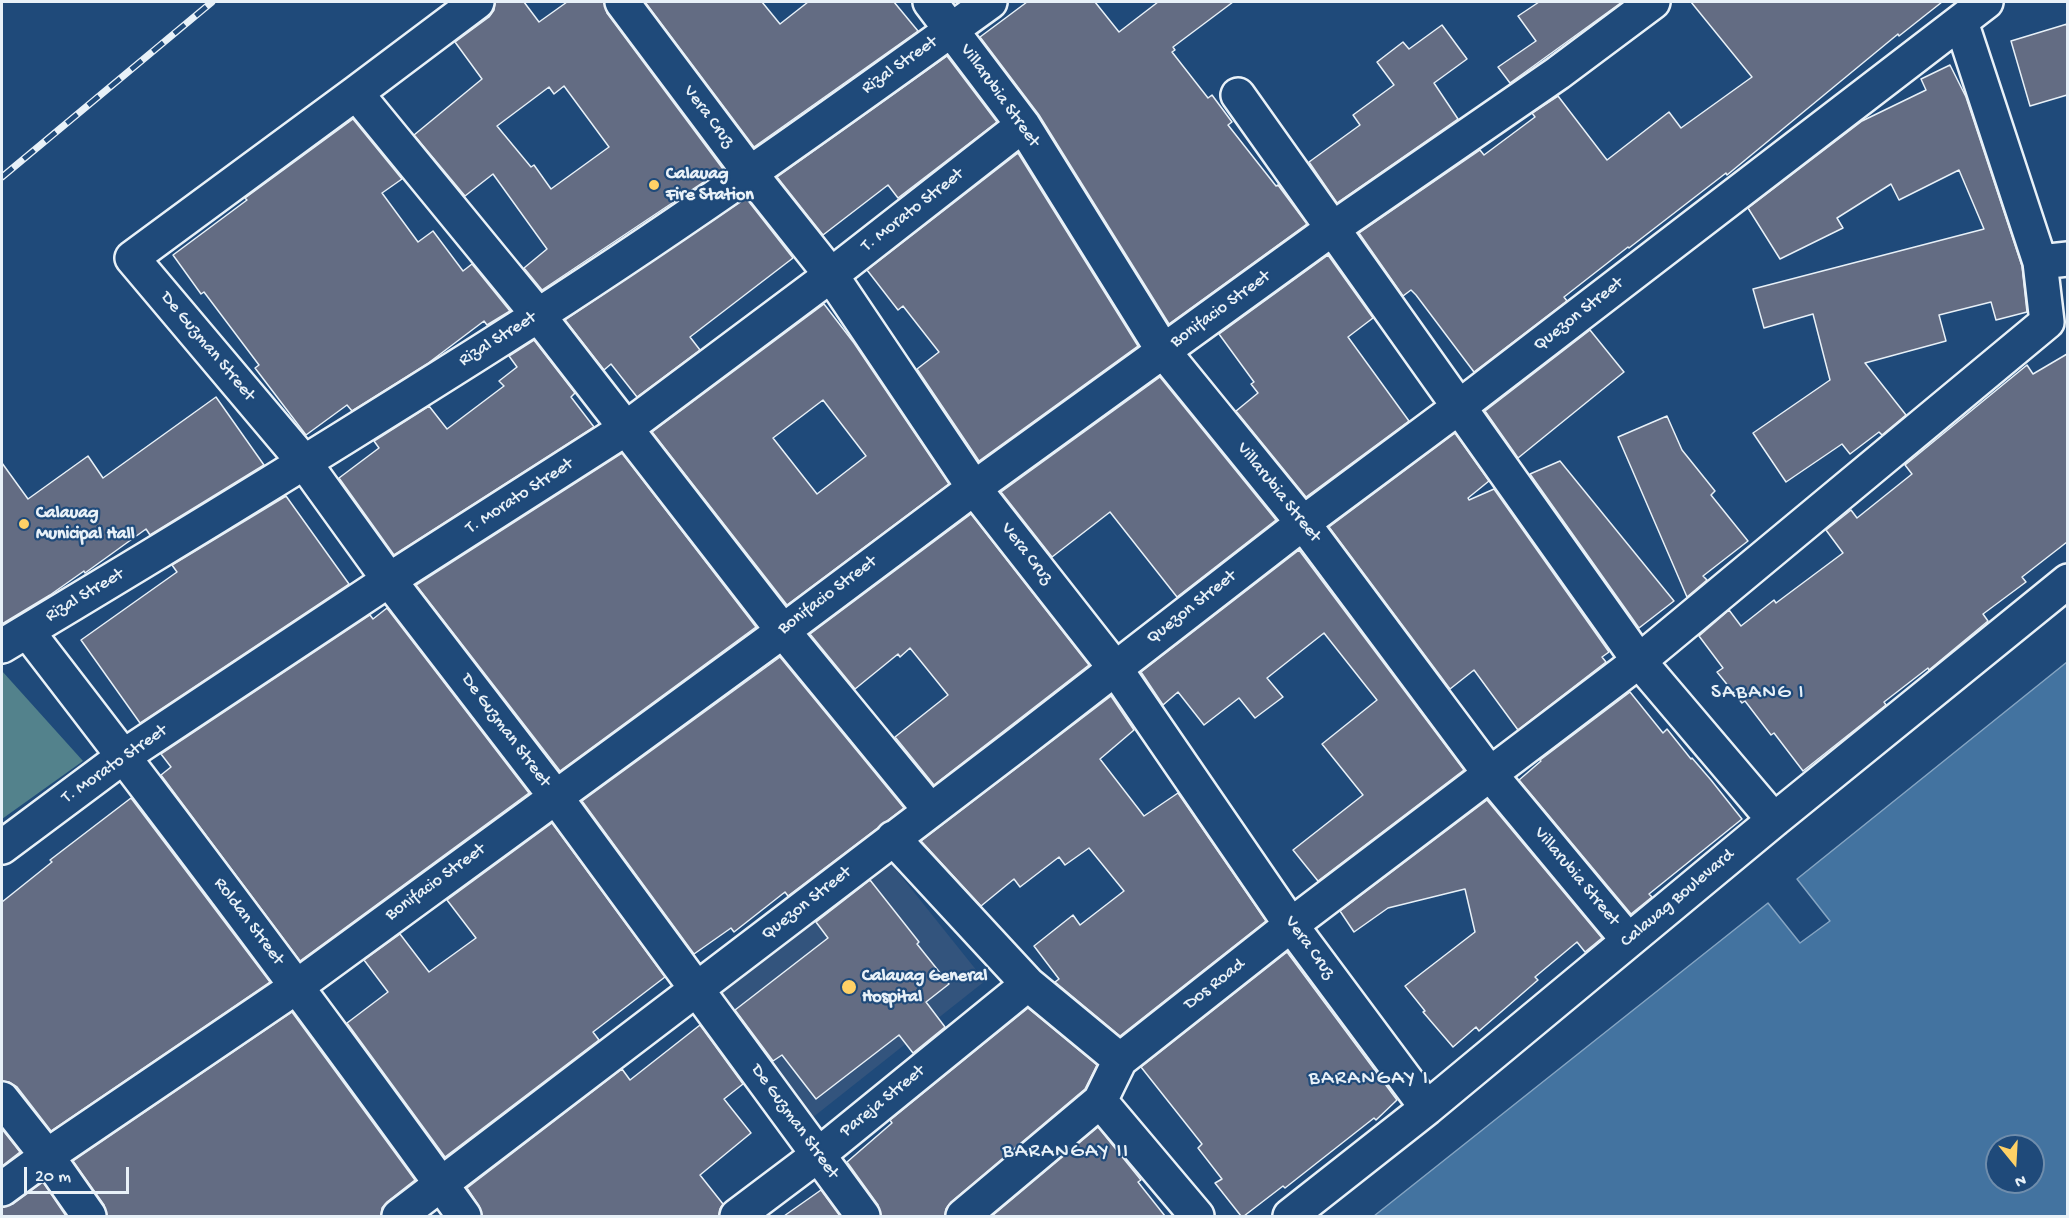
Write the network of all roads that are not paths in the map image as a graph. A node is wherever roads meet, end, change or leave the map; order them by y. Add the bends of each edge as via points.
1 (477, 2) edge
2 (622, 2) edge
3 (930, 2) edge
4 (990, 2) edge
5 (1653, 2) edge
6 (1986, 2) edge
7 (1961, 22) junction
8 (951, 30) junction
9 (356, 93) junction
10 (1238, 95) dead end
11 (1023, 125) junction
12 (750, 173) junction
13 (1332, 229) junction
14 (2054, 260) edge
15 (831, 275) junction
16 (538, 315) junction
17 (1164, 352) junction
18 (1460, 407) junction
19 (625, 429) junction
20 (304, 462) junction
21 (974, 488) junction
22 (1303, 523) junction
23 (389, 580) junction
24 (2067, 581) edge
25 (783, 630) junction
26 (14, 639) edge
27 (1639, 661) junction
28 (1115, 668) junction
29 (124, 756) junction
30 (1490, 774) junction
31 (555, 796) junction
32 (930, 810) junction
33 (1774, 820) junction
34 (893, 838) junction
35 (2, 847) edge
36 (1291, 925) junction
37 (1628, 940) junction
38 (1028, 984) junction
39 (296, 987) junction
40 (696, 990) junction
41 (1120, 1060) junction
42 (2, 1099) edge
43 (1100, 1101) junction
44 (1427, 1108) junction
45 (818, 1155) junction
46 (46, 1156) junction
47 (441, 1185) junction
48 (2, 1188) edge
49 (89, 1216) edge
50 (399, 1216) edge
51 (464, 1216) edge
52 (737, 1216) edge
53 (863, 1216) edge
54 (963, 1216) edge
55 (1197, 1216) edge
56 (1290, 1216) edge

1 - 9 street
2 - 12 street, Vera Cruz
3 - 8 street, Rizal Street
4 - 8 street
5 - 13 street, Bonifacio Street via 1558,73
6 - 7 street, Quezon Street
7 - 14 street
7 - 18 street, Quezon Street
8 - 11 street, Villarubia Street
8 - 12 street, Rizal Street
9 - 16 street
9 - 20 street, De Guzman Street via 132,258
10 - 13 street
11 - 15 street, T. Morato Street
11 - 17 street, Villarubia Street
12 - 15 street, Vera Cruz
12 - 16 street, Rizal Street
13 - 17 street, Bonifacio Street
13 - 18 street
14 - 27 street, Dos Road via 2047,322
15 - 19 street, T. Morato Street
15 - 21 street, Vera Cruz
16 - 19 street
16 - 20 street, Rizal Street
17 - 21 street, Bonifacio Street
17 - 22 street, Villarubia Street
18 - 22 street, Quezon Street
18 - 27 street
19 - 23 street, T. Morato Street
19 - 25 street
20 - 23 street, De Guzman Street
20 - 26 street, Rizal Street
21 - 25 street, Bonifacio Street
21 - 28 street, Vera Cruz
22 - 28 street, Quezon Street
22 - 30 street, Villarubia Street
23 - 29 street, T. Morato Street
23 - 31 street, De Guzman Street
24 - 33 street, Calauag Boulevard
25 - 31 street, Bonifacio Street
25 - 32 street
26 - 29 street, Roldan Street
27 - 30 street, Dos Road
27 - 33 street
28 - 32 street, Quezon Street
28 - 36 street, Vera Cruz
29 - 35 street, T. Morato Street
29 - 39 street, Roldan Street
30 - 36 street, Dos Road
30 - 37 street, Villarubia Street
31 - 39 street, Bonifacio Street
31 - 40 street, De Guzman Street
32 - 34 street, Quezon Street
33 - 37 street, Calauag Boulevard
34 - 38 street
34 - 40 street, Quezon Street
36 - 41 street, Dos Road
36 - 44 street, Vera Cruz
37 - 44 street, Calauag Boulevard
38 - 41 street
38 - 45 street, Pareja Street
39 - 46 street, Bonifacio Street
39 - 47 street, Roldan Street
40 - 45 street, De Guzman Street
40 - 47 street, Quezon Street
41 - 43 street, Dos Road
42 - 46 street
43 - 54 street, Dos Road
43 - 55 street
44 - 56 street, Calauag Boulevard
45 - 52 street, Pareja Street
45 - 53 street, De Guzman Street
46 - 48 street, Bonifacio Street
46 - 49 street
47 - 50 street, Quezon Street
47 - 51 street, Roldan Street

